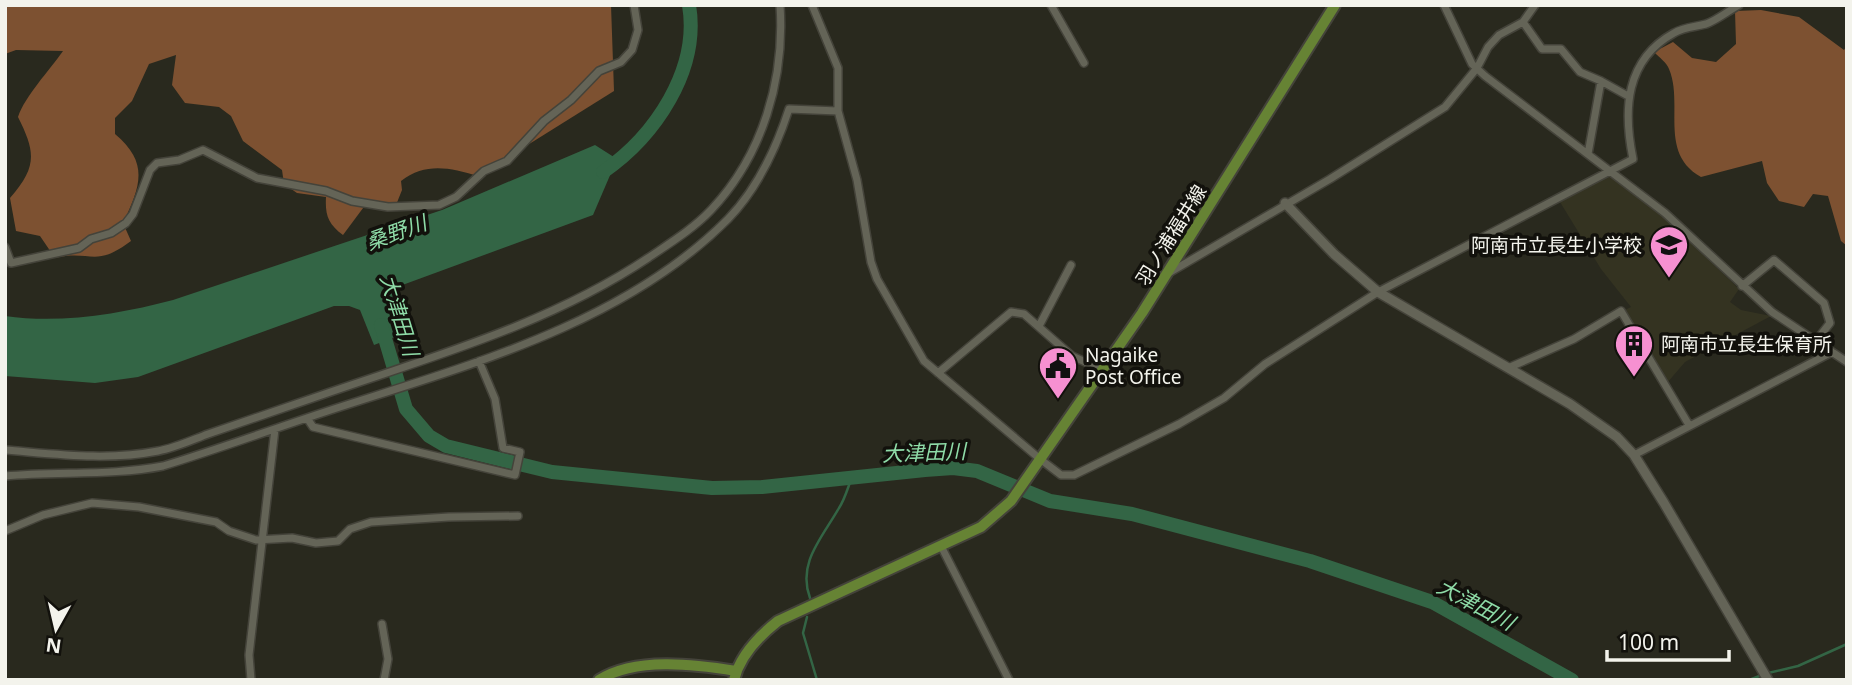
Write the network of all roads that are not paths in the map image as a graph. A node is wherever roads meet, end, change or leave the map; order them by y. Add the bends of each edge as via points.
1 (634, 5) edge
2 (780, 5) edge
3 (812, 5) edge
4 (1051, 5) edge
5 (1335, 5) edge
6 (1444, 5) edge
7 (1535, 5) edge
8 (1739, 5) edge
9 (1523, 22) junction
10 (1084, 63) dead end
11 (1477, 68) junction
12 (1601, 81) junction
13 (1628, 96) junction
14 (838, 111) junction
15 (1588, 154) junction
16 (1612, 172) junction
17 (1285, 203) junction
18 (5, 247) edge
19 (1070, 265) dead end
20 (1167, 274) junction
21 (1742, 286) junction
22 (1378, 292) junction
23 (1039, 326) junction
24 (1815, 341) junction
25 (1832, 352) junction
26 (478, 361) junction
27 (1847, 362) edge
28 (1508, 368) junction
29 (1104, 370) junction
30 (938, 373) junction
31 (307, 418) junction
32 (1689, 425) junction
33 (275, 429) junction
34 (5, 450) edge
35 (1634, 455) junction
36 (1040, 459) junction
37 (5, 476) edge
38 (518, 516) dead end
39 (5, 531) edge
40 (262, 540) junction
41 (941, 546) junction
42 (382, 624) dead end
43 (735, 675) edge
44 (251, 680) edge
45 (384, 680) edge
46 (599, 680) edge
47 (1009, 680) edge
48 (1768, 680) edge

1 - 18 street via 638,30 632,50 621,62 599,71 507,161 484,171 456,197 439,205 388,207 352,201 326,191 257,178 203,150 158,163 150,170 133,214 111,233 79,248 11,263
2 - 34 street via 780,60 774,91 760,135 736,180 691,228 623,275 453,352 160,451 96,457
3 - 14 street via 838,68
4 - 10 street
5 - 20 main road, 羽ノ浦福井線
6 - 11 street
7 - 9 street
8 - 13 street via 1662,41 1651,52
9 - 11 street via 1499,35
9 - 12 street via 1542,49 1561,50 1580,72
11 - 15 street
11 - 17 street via 1446,107
12 - 13 street
12 - 15 street
13 - 16 street via 1626,120 1633,159
14 - 26 street via 789,109 769,161 751,191 730,217 683,258 570,324
14 - 30 street via 858,180 877,279 924,361
15 - 16 street
16 - 21 street via 1665,213
16 - 22 street
17 - 20 street
17 - 22 street
19 - 23 street
20 - 29 main road, 羽ノ浦福井線
21 - 24 street
21 - 24 street via 1774,260 1824,303 1830,323
22 - 28 street
22 - 36 street via 1179,424 1074,475 1061,475
23 - 29 street via 1072,356
23 - 30 street via 1024,314 1011,312
24 - 25 street
25 - 27 street
25 - 32 street
26 - 31 street
26 - 31 street via 492,391 503,448 520,454 515,475 313,427
28 - 32 street via 1621,311
28 - 35 street via 1579,411
29 - 36 main road, 羽ノ浦福井線
30 - 36 street
31 - 33 street
32 - 35 street
33 - 37 street via 132,472
33 - 40 street
35 - 48 street
36 - 41 main road, 羽ノ浦福井線 via 995,518
38 - 40 street via 371,522 350,529 338,541
39 - 40 street via 43,514 92,503 139,507 216,523
40 - 44 street via 249,655
41 - 43 main road via 778,621 760,636
41 - 47 street
42 - 45 street via 388,659
43 - 46 main road via 640,665 612,671

